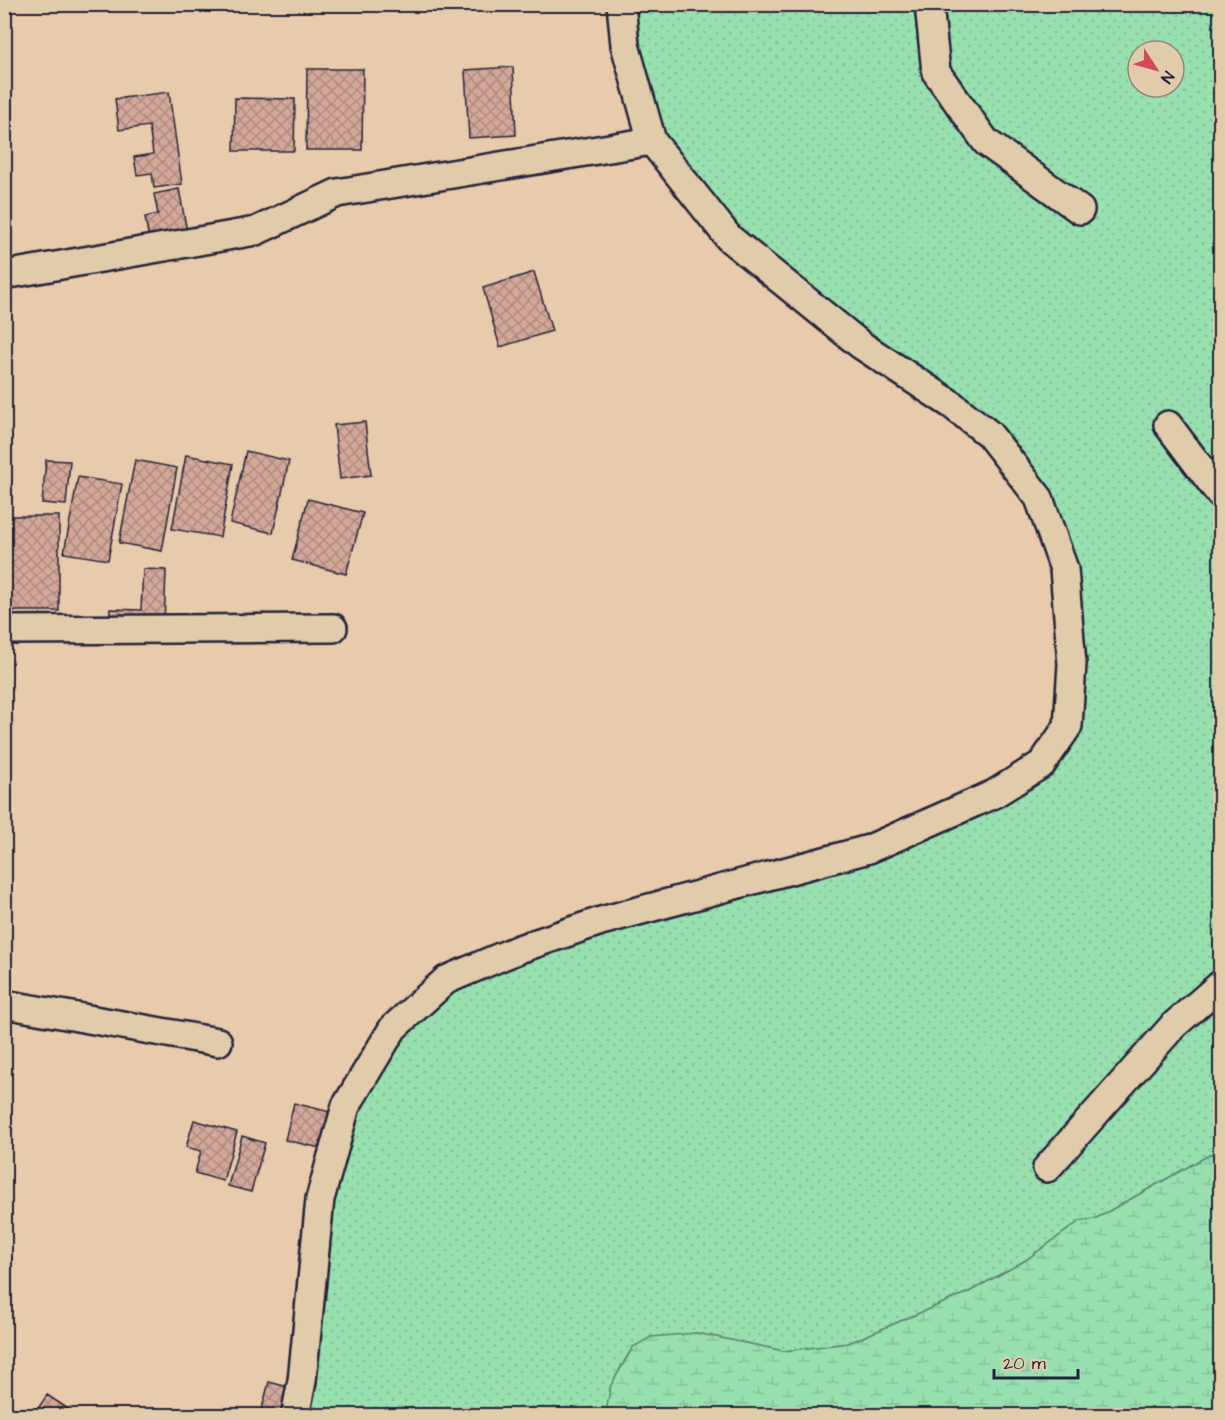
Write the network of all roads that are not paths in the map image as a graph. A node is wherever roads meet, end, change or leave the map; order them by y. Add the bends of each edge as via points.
1 (621, 4) edge
2 (929, 4) edge
3 (652, 141) junction
4 (1080, 210) dead end
5 (4, 275) edge
6 (1168, 425) dead end
7 (1221, 494) edge
8 (333, 628) dead end
9 (4, 630) edge
10 (1221, 985) edge
11 (4, 1004) edge
12 (218, 1042) dead end
13 (1047, 1168) dead end
14 (295, 1416) edge

1 - 3 street via 625,45
2 - 4 street via 936,72 986,142
3 - 5 street via 337,193 256,231
3 - 14 street via 729,238 861,345 989,434 1039,498 1064,569 1072,663 1068,726 1042,764 994,794 869,849 601,921 519,949 446,980 393,1028 346,1106 320,1199
6 - 7 street
8 - 9 street
10 - 13 street via 1173,1026
11 - 12 street

